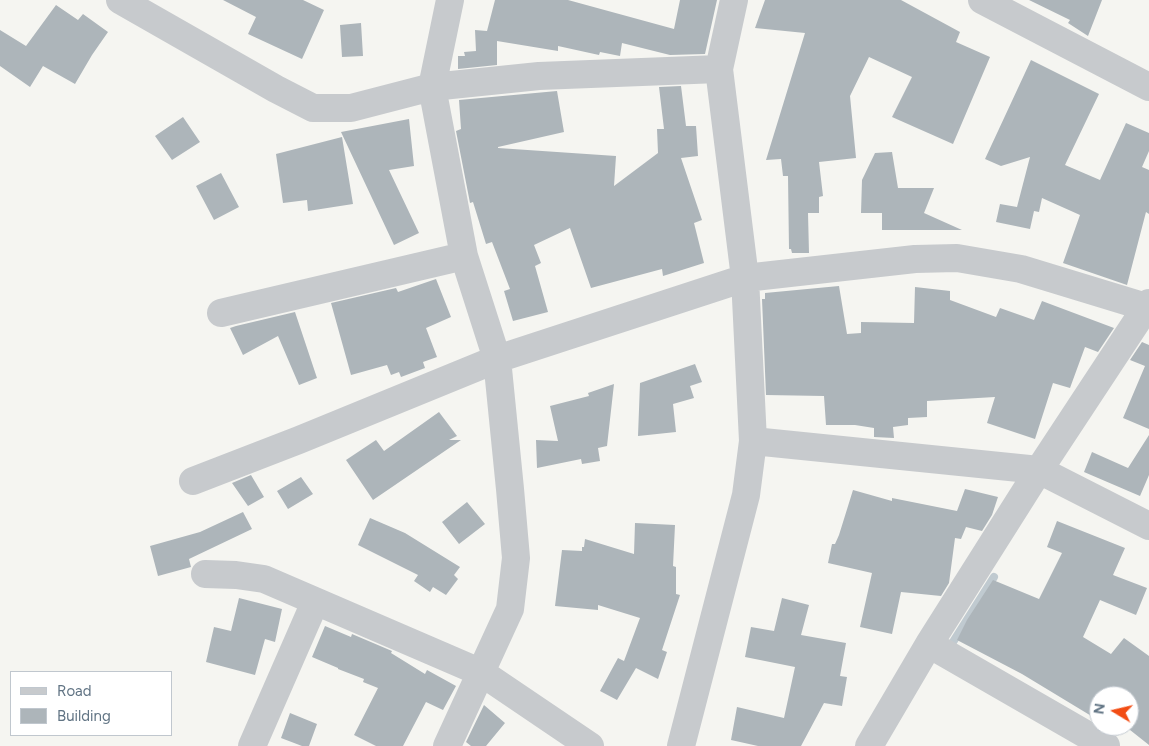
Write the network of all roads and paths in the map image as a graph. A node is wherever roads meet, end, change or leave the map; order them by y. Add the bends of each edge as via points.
1 (120, 0) edge
2 (450, 0) edge
3 (734, 0) edge
4 (993, 2) edge
5 (719, 69) junction
6 (1149, 86) edge
7 (432, 87) junction
8 (464, 256) junction
9 (745, 278) junction
10 (1148, 306) edge
11 (221, 313) dead end
12 (497, 359) junction
13 (753, 441) junction
14 (1039, 470) junction
15 (193, 481) dead end
16 (1149, 526) edge
17 (205, 574) dead end
18 (315, 602) junction
19 (929, 644) junction
20 (482, 673) junction
21 (252, 746) edge
22 (447, 746) edge
23 (590, 746) edge
24 (682, 746) edge
25 (869, 746) edge
26 (1106, 746) edge

1 - 7 street via 313,108 352,108
2 - 7 street
3 - 5 street
4 - 6 street
5 - 7 street via 539,76
5 - 9 street
7 - 8 street
8 - 11 street
8 - 12 street
9 - 10 street via 915,258 957,258 1021,269
9 - 12 street
9 - 13 street
10 - 14 street
12 - 15 street
12 - 20 street via 516,558 510,609
13 - 14 street
13 - 24 street via 746,495
14 - 16 street
14 - 19 street
17 - 18 street via 264,579
18 - 20 street
18 - 21 street
19 - 25 street
19 - 26 street
20 - 22 street
20 - 23 street

